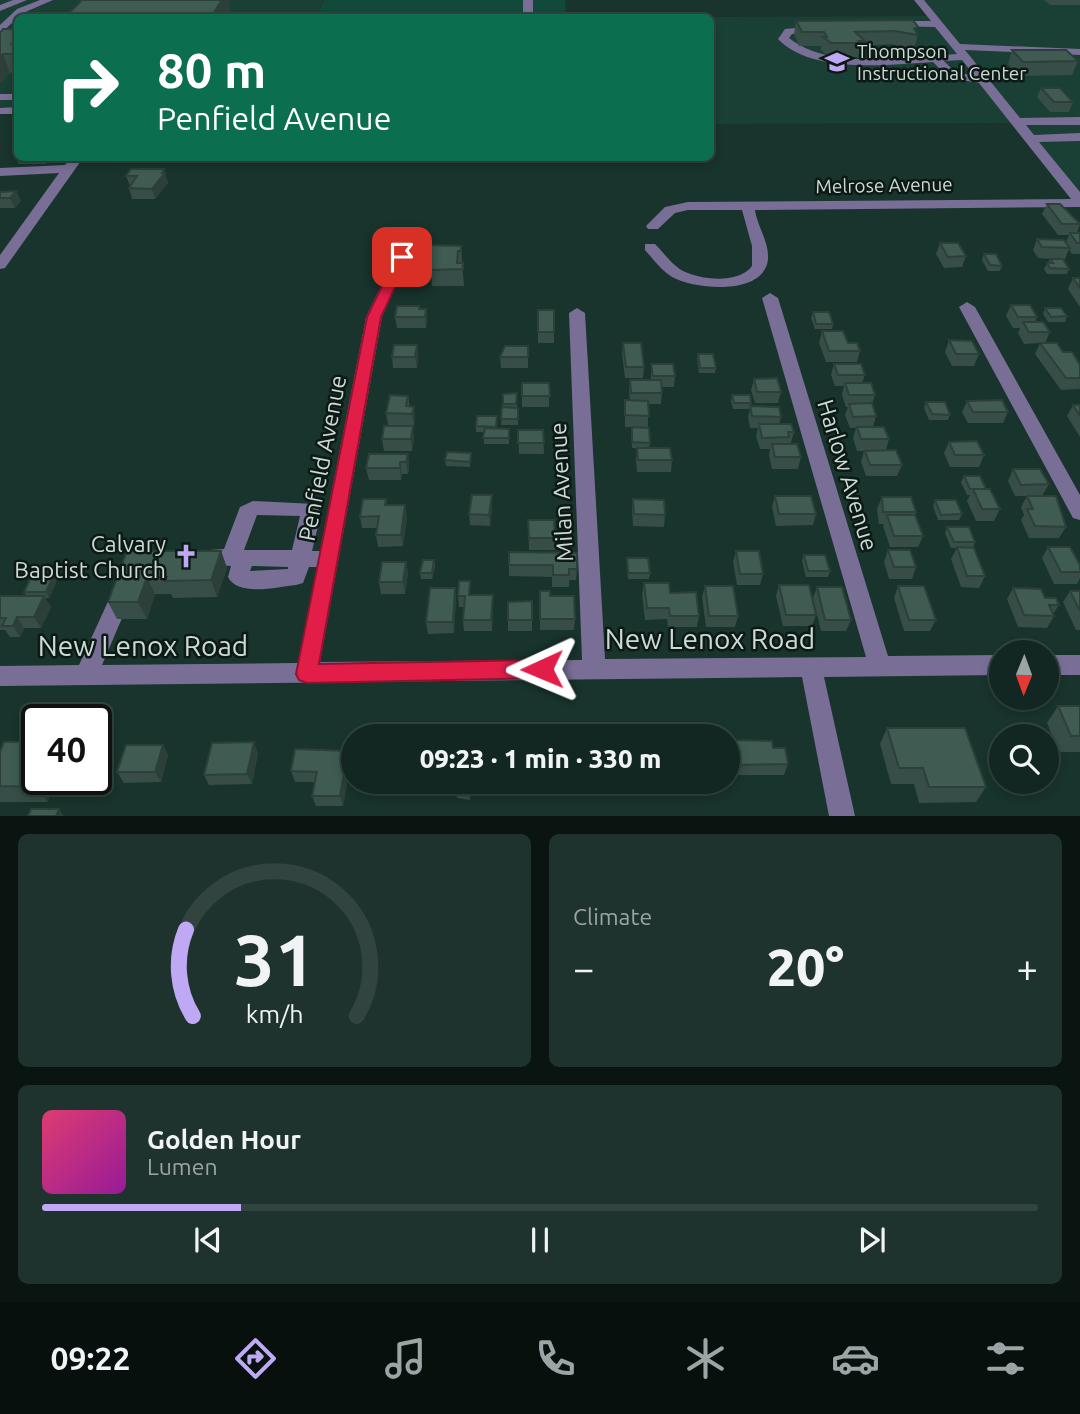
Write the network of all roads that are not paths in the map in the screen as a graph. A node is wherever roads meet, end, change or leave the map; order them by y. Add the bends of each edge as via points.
1 (22, 0) edge
2 (48, 0) edge
3 (919, 0) edge
4 (0, 8) edge
5 (17, 14) edge
6 (14, 17) edge
7 (885, 24) edge
8 (939, 24) junction
9 (830, 28) edge
10 (0, 31) edge
11 (895, 48) dead end
12 (962, 52) junction
13 (1080, 52) edge
14 (902, 58) junction
15 (935, 58) junction
16 (984, 80) junction
17 (1016, 121) junction
18 (1080, 121) edge
19 (1080, 137) edge
20 (1030, 139) junction
21 (73, 163) edge
22 (0, 172) edge
23 (1080, 202) edge
24 (749, 206) junction
25 (653, 226) dead end
26 (650, 247) dead end
27 (402, 257) dead end
28 (0, 265) edge
29 (770, 298) dead end
30 (967, 307) dead end
31 (577, 313) dead end
32 (1080, 513) edge
33 (182, 557) edge
34 (237, 557) junction
35 (300, 558) junction
36 (328, 559) junction
37 (134, 565) edge
38 (989, 665) edge
39 (1059, 665) edge
40 (1080, 665) edge
41 (880, 666) junction
42 (811, 667) junction
43 (594, 668) junction
44 (307, 674) junction
45 (0, 676) edge
46 (85, 677) junction
47 (842, 816) edge

1 - 4 street
2 - 5 street
3 - 8 street
6 - 10 street
7 - 8 street
8 - 12 street
9 - 14 street via 789,31 783,39 811,57 866,54
11 - 14 street
12 - 13 street
12 - 15 street
12 - 16 street
14 - 15 street
15 - 16 street via 953,76
16 - 17 street
17 - 18 street
17 - 20 street
19 - 20 street
20 - 23 street
21 - 22 street
21 - 28 street
23 - 24 street, Melrose Avenue
24 - 25 street, Melrose Avenue via 688,206 670,210
24 - 26 street via 760,262 747,279 687,278
27 - 36 street, Penfield Avenue via 374,317
29 - 41 street, Harlow Avenue
30 - 32 street
31 - 43 street, Milan Avenue
33 - 34 street
34 - 35 street
34 - 35 street via 247,512 253,508 308,509 311,513
35 - 36 street
36 - 44 street, Penfield Avenue
37 - 46 street
38 - 41 street, New Lenox Road
39 - 40 street
41 - 42 street, New Lenox Road
42 - 43 street, New Lenox Road
42 - 47 street
43 - 44 street, New Lenox Road
44 - 46 street, New Lenox Road
45 - 46 street, New Lenox Road

